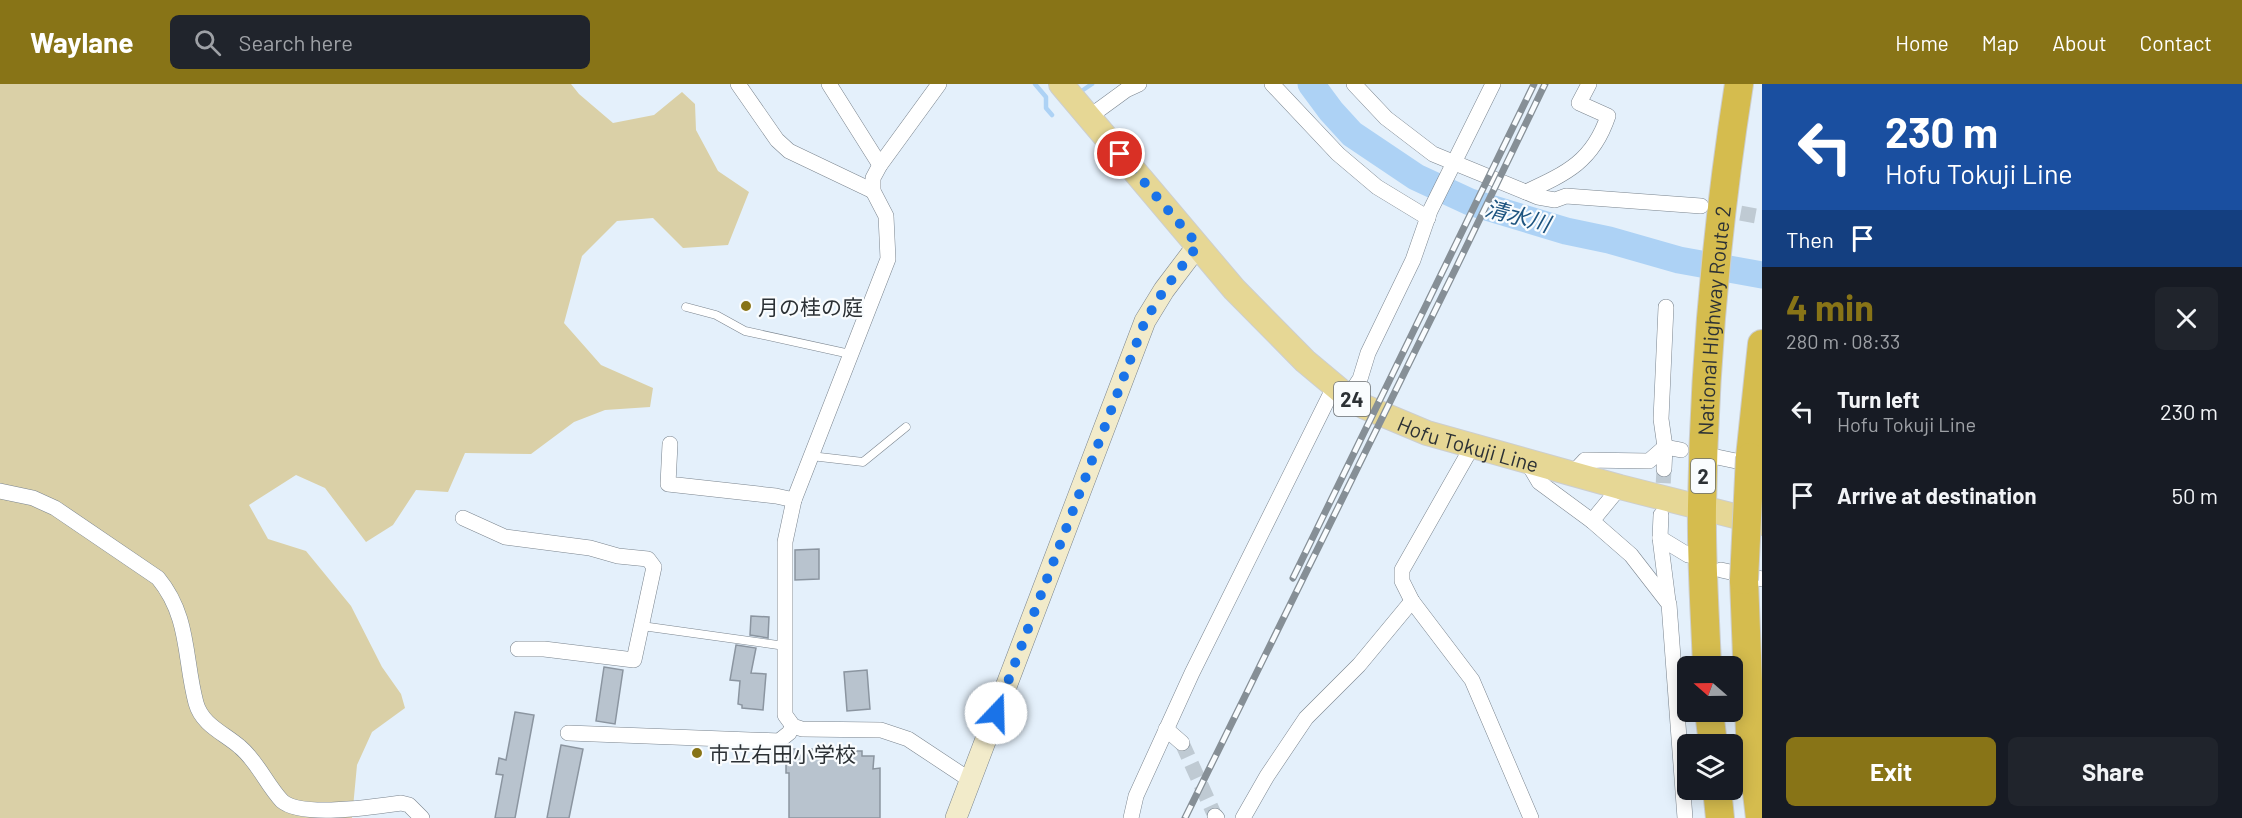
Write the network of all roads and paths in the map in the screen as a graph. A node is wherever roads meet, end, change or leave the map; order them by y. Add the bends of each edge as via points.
1 (738, 84) edge
2 (829, 84) edge
3 (939, 84) edge
4 (1061, 84) edge
5 (1139, 84) edge
6 (1272, 84) edge
7 (1354, 84) edge
8 (1493, 84) edge
9 (1589, 84) edge
10 (1739, 84) edge
11 (1089, 117) junction
12 (880, 165) junction
13 (1451, 167) junction
14 (873, 191) junction
15 (1526, 192) junction
16 (1701, 206) tunnel mouth
17 (1429, 214) junction
18 (1198, 245) junction
19 (686, 307) dead end
20 (1666, 307) dead end
21 (1762, 344) edge
22 (850, 354) junction
23 (1341, 392) junction
24 (906, 427) dead end
25 (670, 444) dead end
26 (1473, 445) junction
27 (1665, 447) junction
28 (1682, 450) dead end
29 (810, 456) junction
30 (1717, 457) dead end
31 (1526, 460) junction
32 (1756, 462) edge
33 (1664, 469) tunnel mouth
34 (1573, 473) junction
35 (1620, 487) junction
36 (0, 491) edge
37 (794, 500) junction
38 (1701, 508) junction
39 (1661, 515) tunnel mouth
40 (463, 518) dead end
41 (1592, 521) junction
42 (1762, 523) edge
43 (1660, 538) junction
44 (1688, 555) dead end
45 (1742, 576) edge
46 (1412, 601) junction
47 (1669, 604) junction
48 (642, 626) junction
49 (785, 646) junction
50 (518, 649) dead end
51 (1707, 656) edge
52 (793, 726) junction
53 (1166, 729) junction
54 (568, 733) dead end
55 (1182, 743) tunnel mouth
56 (970, 780) junction
57 (1718, 800) edge
58 (422, 818) edge
59 (956, 818) edge
60 (1131, 818) edge
61 (1242, 818) edge
62 (1532, 818) edge
63 (1686, 818) edge
64 (1720, 818) edge
65 (1760, 818) edge

1 - 14 street via 789,151
2 - 12 street
3 - 12 street
4 - 11 main road, Hofu Tokuji Line / 24
5 - 11 street
6 - 17 street via 1338,154 1377,187
7 - 13 street via 1386,118
8 - 13 street
9 - 15 street via 1579,103 1608,116 1604,128 1574,168
10 - 38 highway, National Highway Route 2 / 2 via 1713,287
11 - 18 main road, Hofu Tokuji Line / 24
12 - 14 street via 873,178
13 - 15 street
13 - 17 street
14 - 22 street via 886,216 888,260
15 - 16 street via 1555,200 1566,196
17 - 23 street via 1360,379
18 - 23 main road, Hofu Tokuji Line / 24 via 1271,329
18 - 56 street via 1145,321
19 - 22 lane via 716,315 745,331
20 - 27 street via 1661,419
21 - 32 highway
22 - 29 street
23 - 26 main road, Hofu Tokuji Line / 24 via 1365,407 1427,433
23 - 53 street
24 - 29 lane via 863,462
25 - 37 street via 668,484
26 - 31 main road, Hofu Tokuji Line / 24
26 - 46 street via 1402,570 1402,581
27 - 28 street
27 - 33 street
27 - 34 street via 1649,461 1585,460
29 - 37 street
30 - 32 street
31 - 34 main road, Hofu Tokuji Line / 24
31 - 41 street via 1539,482
32 - 45 highway, bridge
34 - 35 main road, Hofu Tokuji Line / 24
35 - 38 main road, Hofu Tokuji Line / 24
35 - 41 street
36 - 58 street via 33,498 55,508 158,578 171,594 184,632 197,704 204,720 252,758 284,804 303,812 323,813 401,803
37 - 49 street via 785,542
38 - 42 main road, Hofu Tokuji Line / 24
38 - 51 highway, National Highway Route 2 / 2
39 - 43 street
40 - 48 street via 505,537 648,559 654,567
41 - 47 street via 1631,555
43 - 44 street
43 - 47 street
45 - 65 highway via 1746,685
46 - 61 street via 1359,665 1306,718
46 - 62 street via 1472,680
47 - 63 street
48 - 49 lane
48 - 50 street via 634,660
49 - 52 street via 785,715
52 - 54 street via 779,741
52 - 56 street via 881,730 908,739
53 - 55 street
53 - 60 street via 1136,796
56 - 59 street
57 - 64 highway

